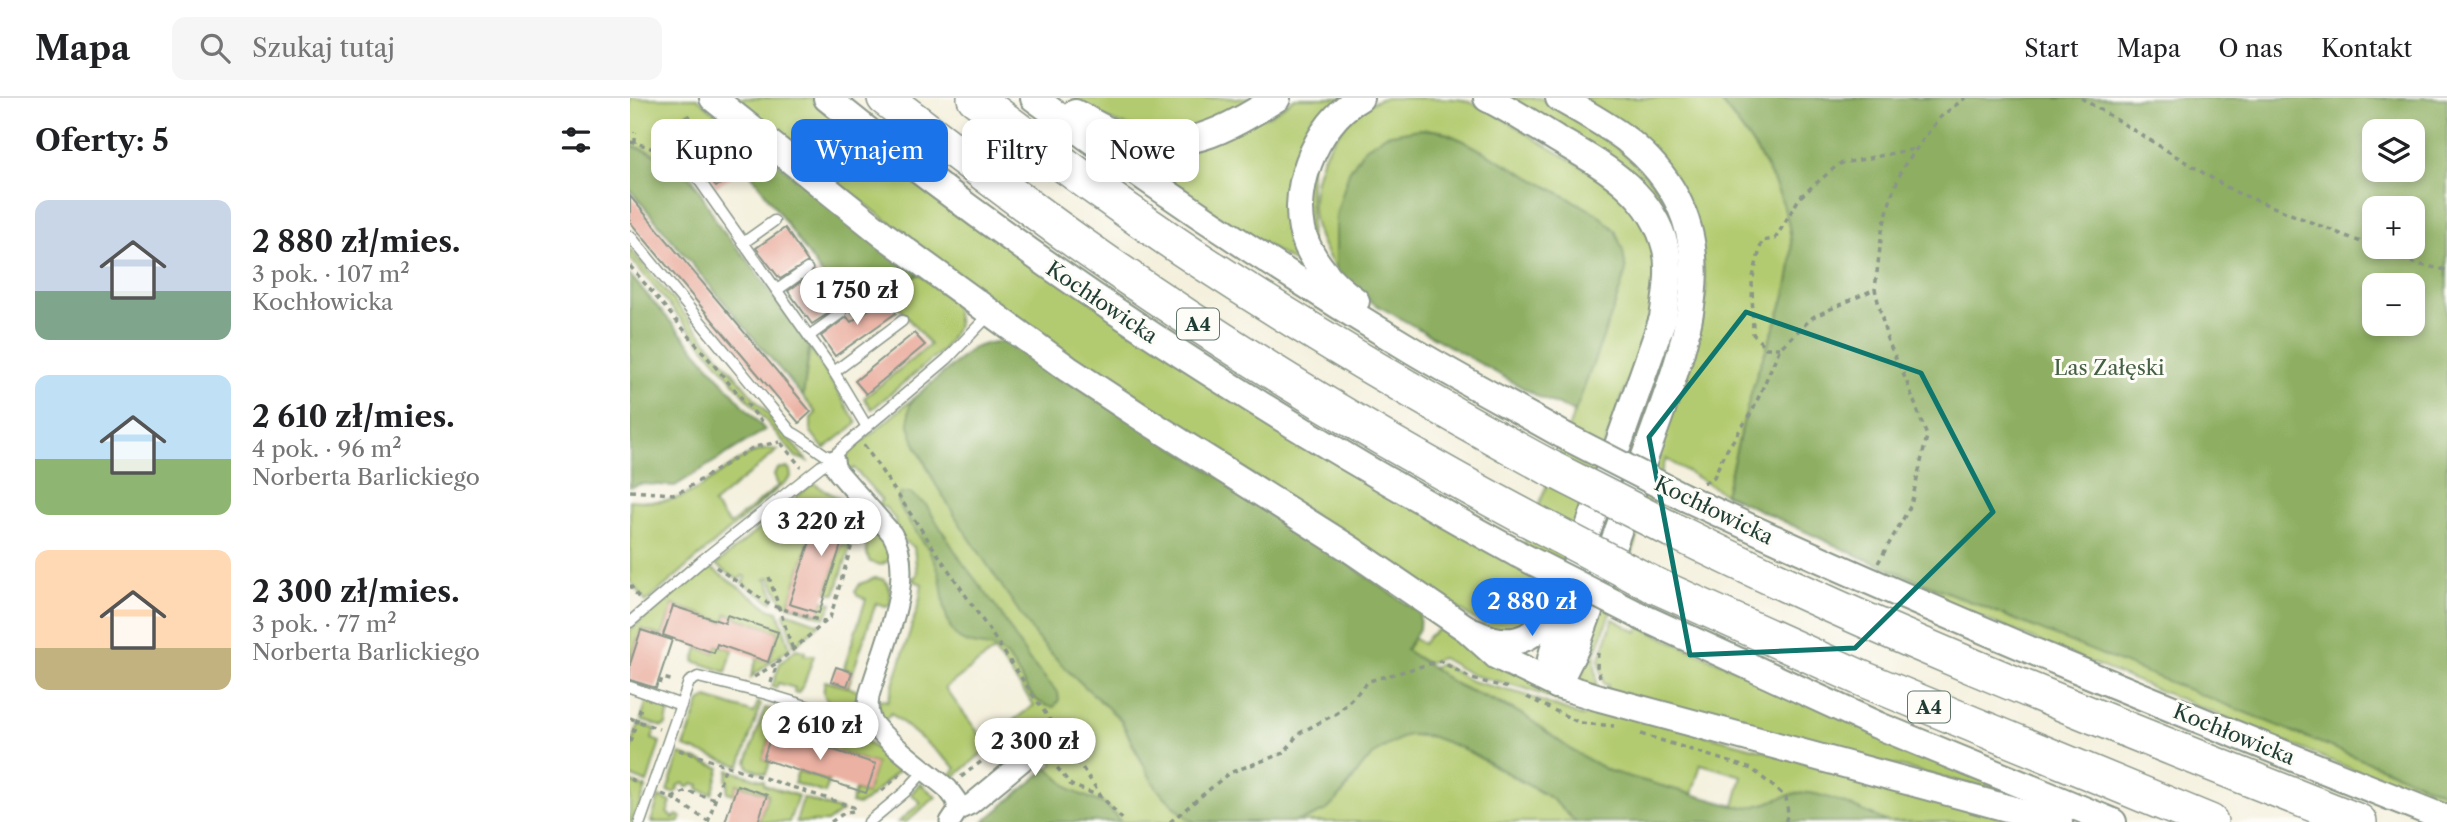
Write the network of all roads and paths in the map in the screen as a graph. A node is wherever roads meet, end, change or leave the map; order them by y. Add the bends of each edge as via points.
1 (713, 98) edge
2 (827, 98) edge
3 (885, 98) edge
4 (975, 98) edge
5 (1034, 98) edge
6 (1046, 98) edge
7 (1277, 98) edge
8 (1360, 98) edge
9 (1487, 98) edge
10 (1559, 98) edge
11 (1965, 98) edge
12 (2081, 98) edge
13 (635, 132) dead end
14 (632, 142) edge
15 (651, 149) edge
16 (1914, 149) junction
17 (701, 182) edge
18 (774, 221) dead end
19 (630, 236) edge
20 (743, 243) junction
21 (630, 266) edge
22 (807, 269) dead end
23 (2447, 270) edge
24 (1875, 289) junction
25 (777, 290) junction
26 (841, 313) dead end
27 (990, 314) junction
28 (902, 321) dead end
29 (808, 336) junction
30 (1780, 348) junction
31 (1413, 351) junction
32 (834, 372) junction
33 (763, 422) dead end
34 (867, 427) junction
35 (771, 432) dead end
36 (857, 435) junction
37 (780, 442) junction
38 (834, 460) junction
39 (808, 476) junction
40 (1694, 489) junction
41 (630, 491) edge
42 (861, 515) dead end
43 (704, 559) junction
44 (1876, 565) dead end
45 (769, 578) dead end
46 (1568, 586) junction
47 (779, 607) junction
48 (630, 622) edge
49 (825, 622) junction
50 (1467, 629) junction
51 (793, 650) junction
52 (1440, 661) dead end
53 (1557, 685) junction
54 (630, 687) edge
55 (1509, 688) dead end
56 (767, 694) junction
57 (644, 698) dead end
58 (681, 705) junction
59 (630, 719) edge
60 (870, 720) junction
61 (1607, 720) dead end
62 (637, 721) junction
63 (1629, 730) dead end
64 (630, 742) edge
65 (666, 745) junction
66 (1040, 747) junction
67 (726, 765) junction
68 (916, 769) junction
69 (630, 779) edge
70 (955, 782) dead end
71 (651, 790) junction
72 (877, 795) dead end
73 (1102, 797) junction
74 (672, 798) junction
75 (715, 799) junction
76 (868, 804) dead end
77 (859, 809) junction
78 (954, 816) edge
79 (2447, 819) edge
80 (640, 822) edge
81 (708, 822) edge
82 (831, 822) edge
83 (869, 822) edge
84 (1125, 822) edge
85 (1170, 822) edge
86 (1785, 822) edge
87 (2059, 822) edge
88 (2113, 822) edge
89 (2210, 822) edge
90 (2360, 822) edge

1 - 27 main road
2 - 88 main road, Kochłowicka, bridge via 1003,233 1183,358 1340,455 1642,618 1877,725
3 - 89 highway, A4, bridge via 1029,207 1227,343 1429,466 1652,584 1927,706
4 - 90 highway, A4, bridge via 1123,208 1290,319 1552,469 1771,579 1889,632
5 - 31 main road, Kochłowicka via 1211,224
6 - 7 main road via 1119,135 1165,142 1209,136
8 - 31 main road via 1322,134 1307,166 1301,194 1306,241 1319,267 1343,292
9 - 46 main road via 1613,172 1639,195 1666,249 1668,281 1662,318
10 - 53 main road via 1629,142 1666,183 1692,243 1695,284 1692,314 1669,392 1576,648
11 - 16 path via 1939,118
12 - 23 path via 2233,191 2416,264
13 - 14 path
14 - 15 path
16 - 24 path via 1892,194
16 - 30 path via 1839,164 1800,197 1775,239 1762,241 1752,281 1753,334 1766,348
17 - 20 lane
18 - 20 lane
19 - 38 lane via 791,432
20 - 25 lane
21 - 33 path
22 - 25 lane
24 - 30 path via 1813,317
24 - 44 path via 1886,339 1927,436 1911,505
25 - 29 lane
26 - 29 lane
27 - 34 lane via 947,359
27 - 50 main road
28 - 32 lane
29 - 32 lane
30 - 40 path via 1753,410 1714,477
31 - 40 main road, Kochłowicka, bridge via 1563,435
32 - 34 lane
34 - 36 lane
35 - 37 path
36 - 38 lane
36 - 73 path
37 - 39 path
37 - 41 path via 754,447 673,495
38 - 39 lane
38 - 60 street via 839,473 892,534 902,561 899,599 869,696
39 - 43 lane
40 - 79 main road, Kochłowicka via 1882,588
42 - 49 path
43 - 47 path
43 - 48 lane
45 - 47 path
46 - 50 main road via 1530,637 1506,642
46 - 53 main road via 1551,659
47 - 49 path
47 - 51 path
49 - 51 path
50 - 53 main road via 1497,656
51 - 56 path via 777,663
52 - 85 path via 1369,681 1339,712 1298,734 1284,753 1229,773
53 - 87 main road
54 - 58 lane
55 - 61 path via 1580,723 1616,726
56 - 58 lane via 698,677 688,682
56 - 60 lane via 852,720
57 - 62 path
58 - 65 lane
59 - 62 path
60 - 68 street
62 - 64 path
62 - 65 path via 659,728
63 - 86 path via 1752,769 1786,797
65 - 67 path
65 - 71 lane
66 - 70 path via 1010,740
66 - 73 path via 1071,785
66 - 78 street
67 - 75 path
67 - 77 path
68 - 72 path
68 - 78 street via 948,789 956,800
68 - 83 lane via 905,792
69 - 71 path
71 - 74 path
71 - 80 lane
73 - 84 path
74 - 75 path via 686,790
74 - 81 path
75 - 81 path
76 - 77 path
77 - 82 path

